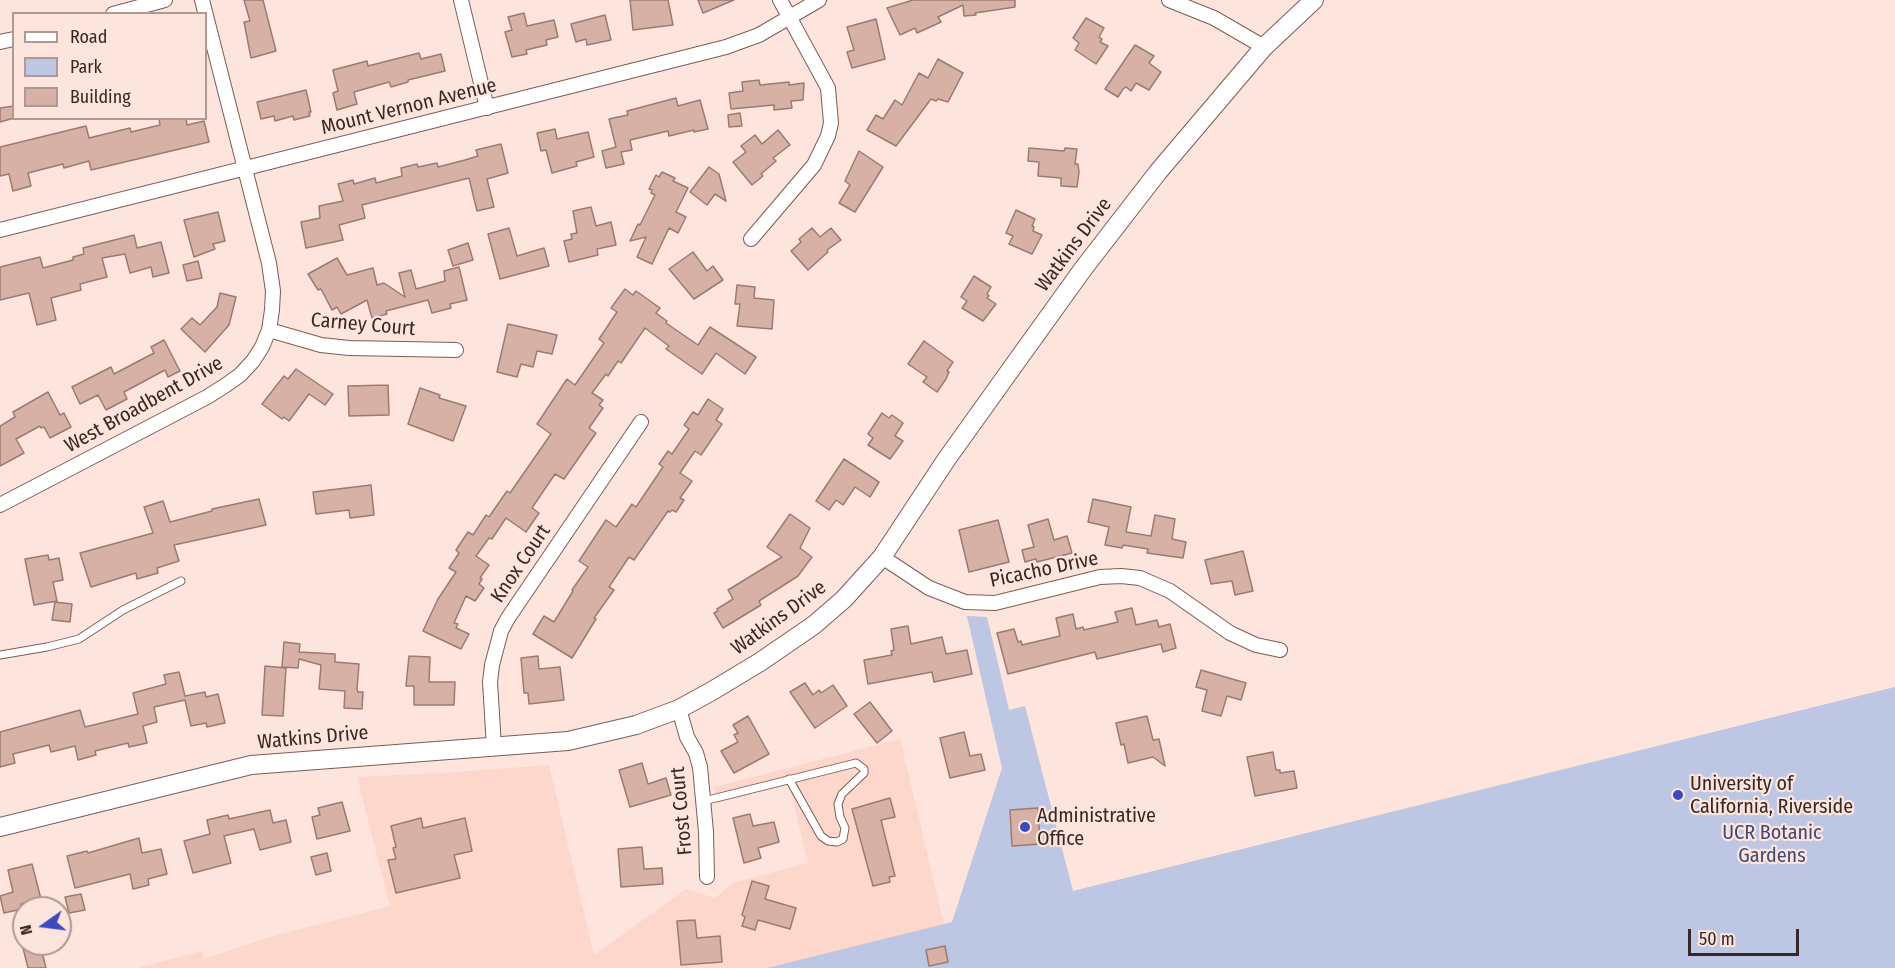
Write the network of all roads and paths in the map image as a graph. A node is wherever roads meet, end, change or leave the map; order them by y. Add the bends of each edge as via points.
1 (165, 0) edge
2 (461, 0) edge
3 (780, 0) edge
4 (819, 0) edge
5 (1169, 0) edge
6 (1314, 0) edge
7 (120, 12) edge
8 (790, 17) junction
9 (207, 20) edge
10 (1264, 47) junction
11 (488, 108) junction
12 (244, 167) junction
13 (0, 230) edge
14 (751, 239) dead end
15 (269, 330) junction
16 (456, 350) dead end
17 (641, 422) dead end
18 (0, 505) edge
19 (882, 557) junction
20 (181, 581) dead end
21 (1280, 650) dead end
22 (0, 655) edge
23 (679, 709) junction
24 (494, 747) junction
25 (789, 779) junction
26 (704, 801) junction
27 (0, 827) edge
28 (707, 877) dead end

1 - 7 street
2 - 11 street
3 - 8 street
4 - 8 street, Mount Vernon Avenue
5 - 10 street via 1214,18
6 - 10 main road, Watkins Drive
8 - 11 street, Mount Vernon Avenue via 759,35 726,47
8 - 14 street via 828,88 831,123 814,165
9 - 12 street, West Broadbent Drive
10 - 19 main road, Watkins Drive via 1177,147 1083,269 946,460
11 - 12 street, Mount Vernon Avenue
12 - 13 street, Mount Vernon Avenue
12 - 15 street, West Broadbent Drive via 269,263 273,291
15 - 16 street, Carney Court via 321,345 349,348
15 - 18 street, West Broadbent Drive via 252,361 226,386
17 - 24 street, Knox Court via 501,631 490,682
19 - 21 street, Picacho Drive via 928,588 965,602 995,603 1100,577 1140,578 1170,591 1230,633
19 - 23 main road, Watkins Drive via 814,625 741,674
20 - 22 lane via 123,610 79,639
23 - 24 main road, Watkins Drive via 636,725 568,741
23 - 26 street, Frost Court via 700,767
24 - 27 main road, Watkins Drive via 251,765
25 - 25 lane via 850,763 860,764 864,773 842,794 838,804 845,828 843,838 837,842 821,836
25 - 26 lane
26 - 28 street, Frost Court

